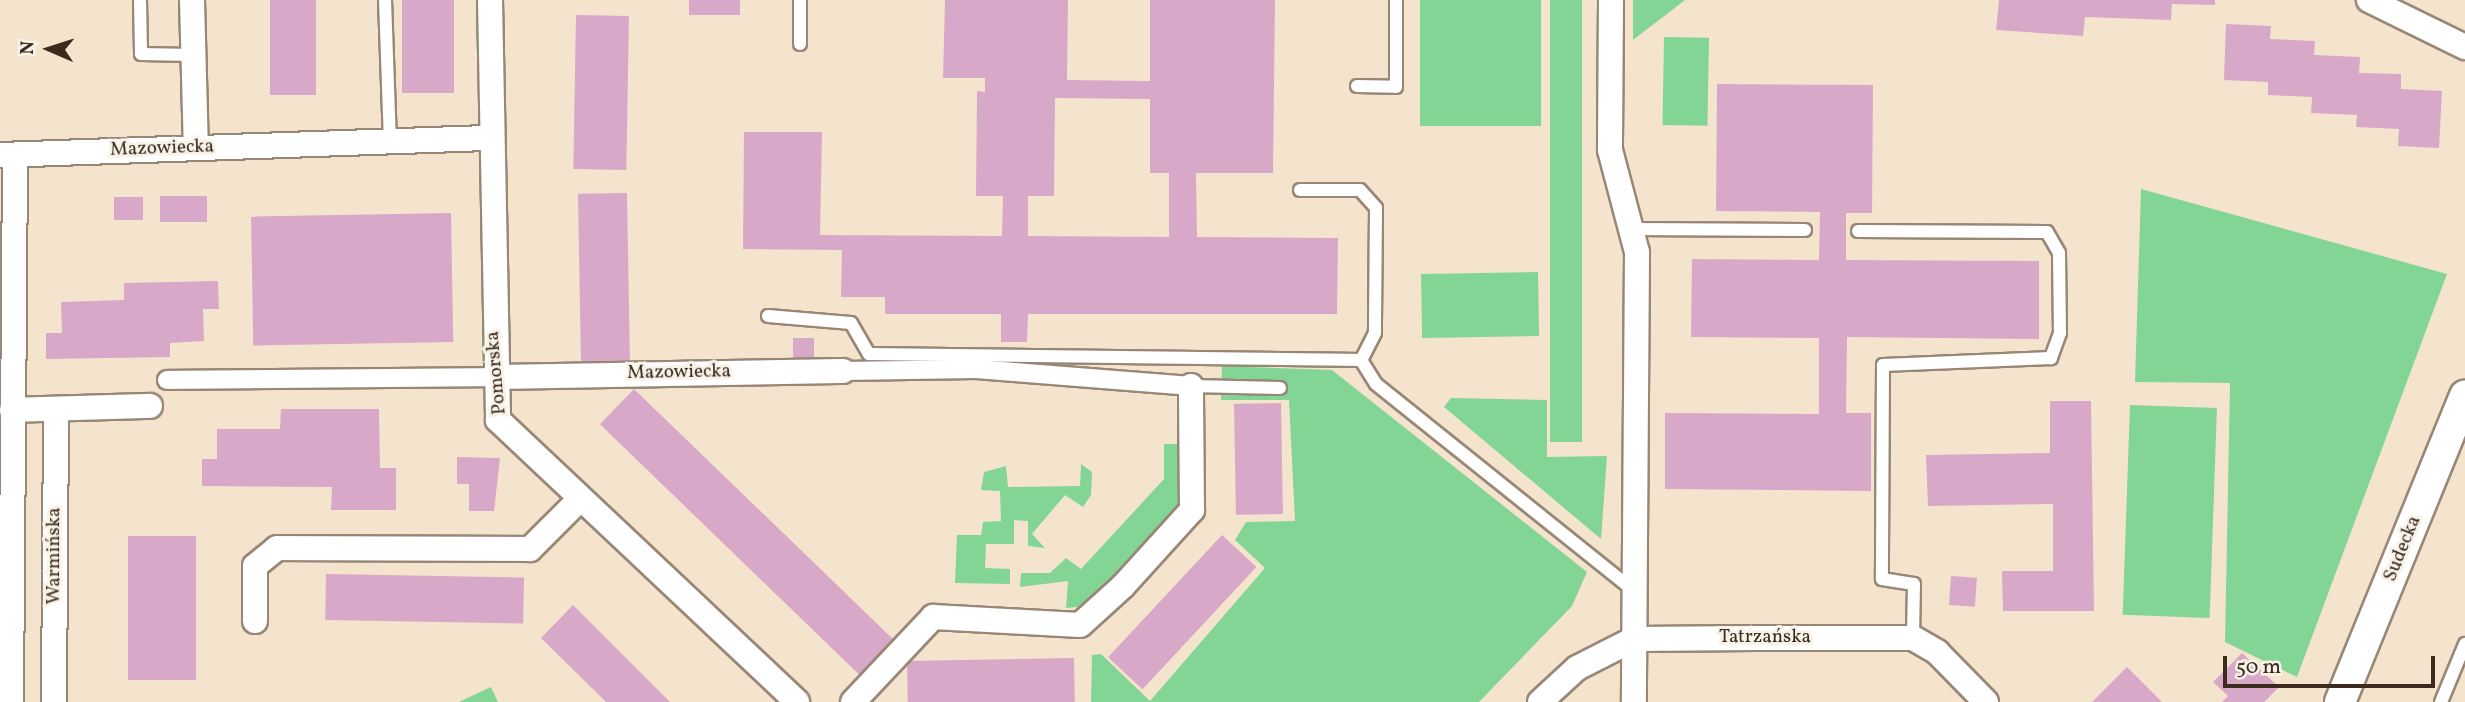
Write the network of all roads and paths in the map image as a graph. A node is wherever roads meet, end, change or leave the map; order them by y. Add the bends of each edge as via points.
1 (140, 0) edge
2 (192, 0) edge
3 (385, 0) edge
4 (490, 0) edge
5 (800, 0) edge
6 (1396, 0) edge
7 (1611, 0) edge
8 (2369, 0) edge
9 (800, 44) dead end
10 (2465, 47) edge
11 (193, 55) junction
12 (1357, 86) dead end
13 (492, 138) junction
14 (390, 141) junction
15 (196, 148) junction
16 (8, 155) edge
17 (1300, 190) dead end
18 (1631, 229) junction
19 (1805, 230) dead end
20 (1858, 231) dead end
21 (768, 316) dead end
22 (1361, 360) junction
23 (843, 370) joint
24 (495, 377) junction
25 (167, 380) dead end
26 (1191, 386) junction
27 (1280, 388) dead end
28 (2465, 396) edge
29 (150, 406) dead end
30 (12, 410) junction
31 (56, 410) junction
32 (579, 500) junction
33 (1634, 591) junction
34 (255, 621) dead end
35 (1913, 638) junction
36 (1634, 639) junction
37 (2465, 645) edge
38 (10, 702) edge
39 (54, 702) edge
40 (797, 702) edge
41 (853, 702) edge
42 (1540, 702) edge
43 (1634, 702) edge
44 (1986, 702) edge
45 (2340, 702) edge
46 (2441, 702) edge

1 - 11 lane via 141,54
2 - 11 street
3 - 14 lane
4 - 13 street, Pomorska
5 - 9 lane
6 - 12 lane via 1396,86
7 - 18 street via 1609,150
8 - 10 street
11 - 15 street
13 - 14 street, Mazowiecka
13 - 24 street, Pomorska
14 - 15 street, Mazowiecka
15 - 16 street, Mazowiecka
16 - 30 street
17 - 22 lane via 1360,190 1376,208 1375,333
18 - 19 lane
18 - 33 street via 1637,252
20 - 35 lane via 2047,232 2059,253 2060,333 2051,358 1883,365 1882,579 1914,584
21 - 22 lane via 850,323 869,354
22 - 33 lane via 1376,384
23 - 24 street, Mazowiecka
23 - 26 street, Mazowiecka via 976,369
24 - 25 street, Mazowiecka
24 - 32 street, Pomorska via 498,420
26 - 27 lane
26 - 41 street via 1192,510 1114,594 1080,625 933,617
28 - 45 street, Sudecka
29 - 31 street
30 - 31 street
30 - 38 street
31 - 39 street, Warmińska
32 - 34 street via 530,549 277,548 256,566
32 - 40 street, Pomorska
33 - 36 street
35 - 36 street, Tatrzańska
35 - 44 street via 1937,652
36 - 42 street, Tatrzańska via 1577,668
36 - 43 street
37 - 46 lane

